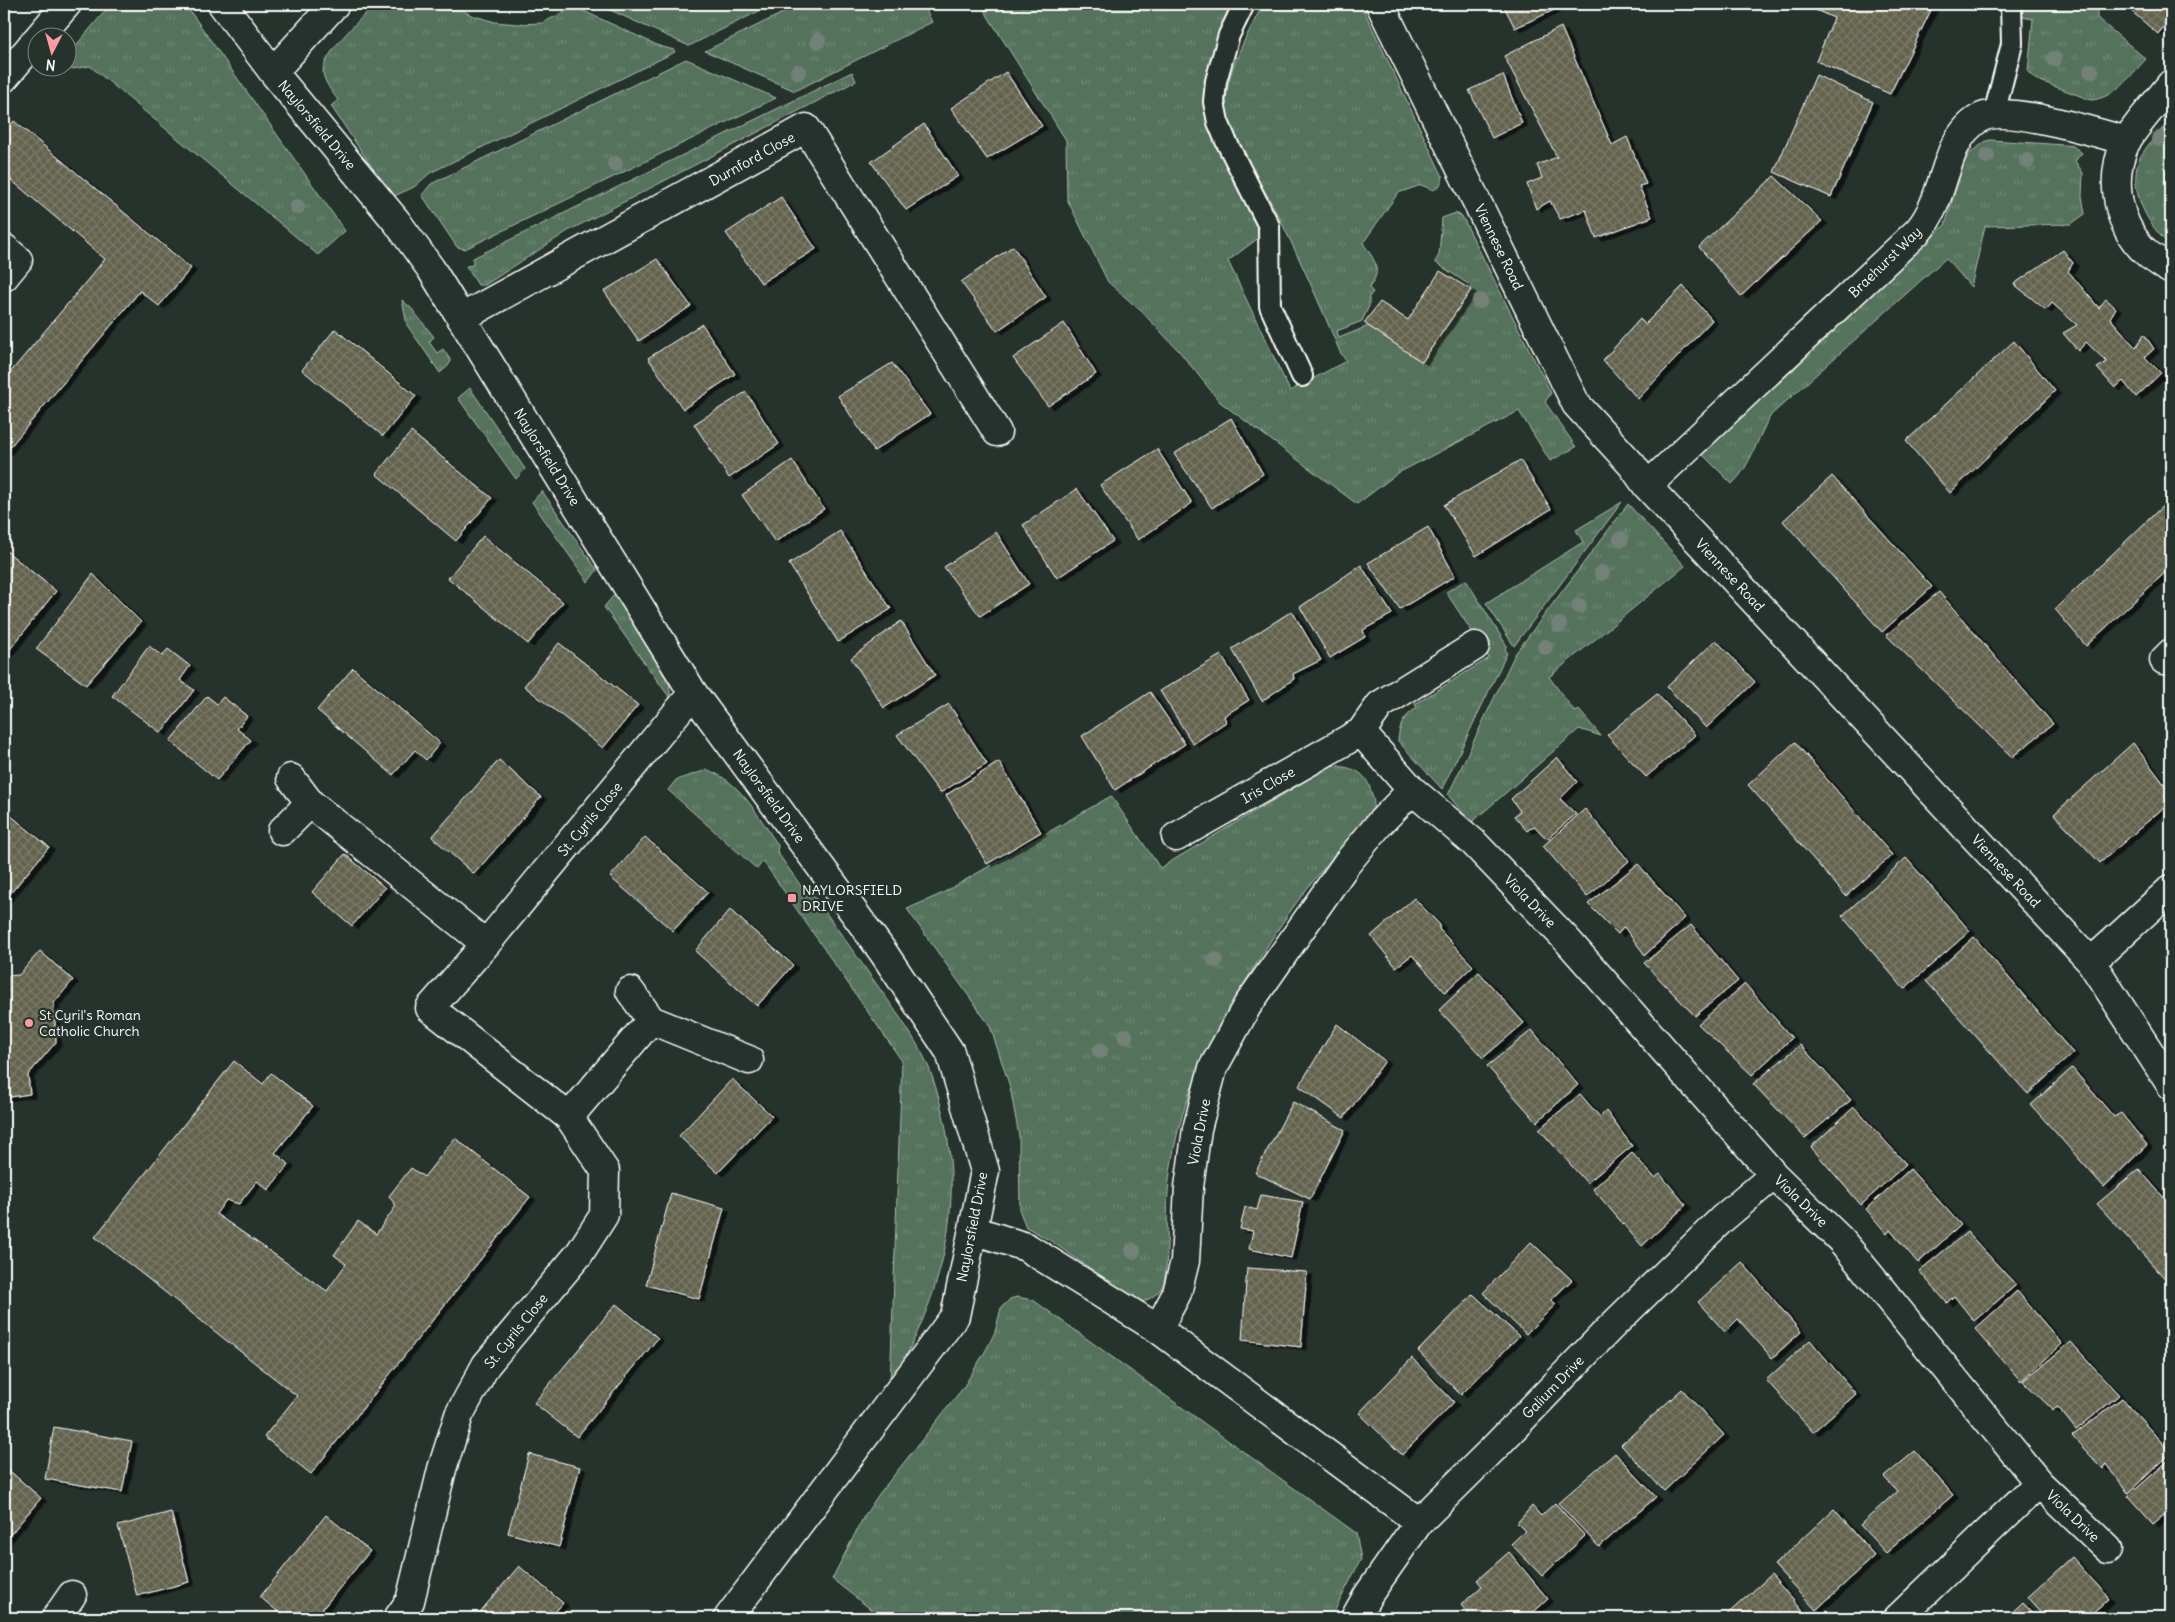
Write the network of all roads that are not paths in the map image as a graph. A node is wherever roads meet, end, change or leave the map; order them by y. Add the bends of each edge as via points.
1 (66, 4) edge
2 (222, 4) edge
3 (335, 4) edge
4 (1244, 4) edge
5 (1380, 4) edge
6 (2011, 4) edge
7 (46, 28) edge
8 (28, 50) edge
9 (273, 72) junction
10 (4, 78) edge
11 (2171, 84) edge
12 (1994, 114) junction
13 (2127, 141) junction
14 (4, 248) edge
15 (2171, 270) edge
16 (4, 277) edge
17 (461, 318) junction
18 (1302, 376) dead end
19 (998, 432) dead end
20 (1647, 486) junction
21 (1475, 646) dead end
22 (693, 694) junction
23 (1361, 732) junction
24 (291, 778) dead end
25 (1412, 790) junction
26 (310, 803) junction
27 (282, 831) dead end
28 (1176, 838) dead end
29 (2171, 889) edge
30 (486, 944) junction
31 (2091, 962) junction
32 (630, 991) dead end
33 (651, 1020) junction
34 (748, 1060) dead end
35 (2171, 1085) edge
36 (570, 1117) junction
37 (1774, 1175) junction
38 (973, 1230) junction
39 (1158, 1329) junction
40 (2039, 1483) junction
41 (1419, 1522) junction
42 (2108, 1549) dead end
43 (72, 1595) dead end
44 (56, 1618) edge
45 (398, 1618) edge
46 (728, 1618) edge
47 (1355, 1618) edge
48 (1898, 1618) edge

1 - 7 street
2 - 9 street, Naylorsfield Drive
3 - 9 street
4 - 18 lane via 1229,35 1216,81 1214,102 1226,142 1269,226 1270,306
5 - 20 street, Viennese Road via 1576,404
6 - 12 lane via 2012,44
8 - 10 street
9 - 17 street, Naylorsfield Drive via 397,222
11 - 13 street
12 - 13 street via 2028,117
12 - 20 street, Braehurst Way via 1981,117 1962,133 1928,219 1918,231
13 - 15 street via 2117,165 2120,208 2127,227 2148,254
14 - 16 street via 18,260
17 - 19 street, Durnford Close via 806,128
17 - 22 street, Naylorsfield Drive
20 - 31 street, Viennese Road
21 - 23 street, Iris Close via 1380,705
22 - 30 street, St. Cyrils Close
22 - 38 street, Naylorsfield Drive via 883,952 950,1052 985,1171
23 - 25 street
23 - 28 street, Iris Close
24 - 26 street
25 - 37 street, Viola Drive via 1474,843 1567,940
25 - 39 street, Viola Drive via 1347,863 1247,1006 1214,1068 1197,1129 1189,1187 1185,1260 1177,1293
26 - 27 street
26 - 30 street
29 - 31 street
30 - 36 street, St. Cyrils Close via 430,1008
31 - 35 street, Viennese Road
32 - 33 street
33 - 34 street
33 - 36 street
36 - 45 street, St. Cyrils Close via 605,1171 604,1215 579,1254 486,1365 459,1415 442,1468 410,1600
37 - 40 street, Viola Drive via 1841,1240
37 - 41 street, Galium Drive via 1722,1219 1609,1329
38 - 39 street via 1026,1247
38 - 46 street, Naylorsfield Drive via 954,1316
39 - 41 street
40 - 42 street, Viola Drive
40 - 48 street, Viola Drive
41 - 47 street, Galium Drive
43 - 44 street

